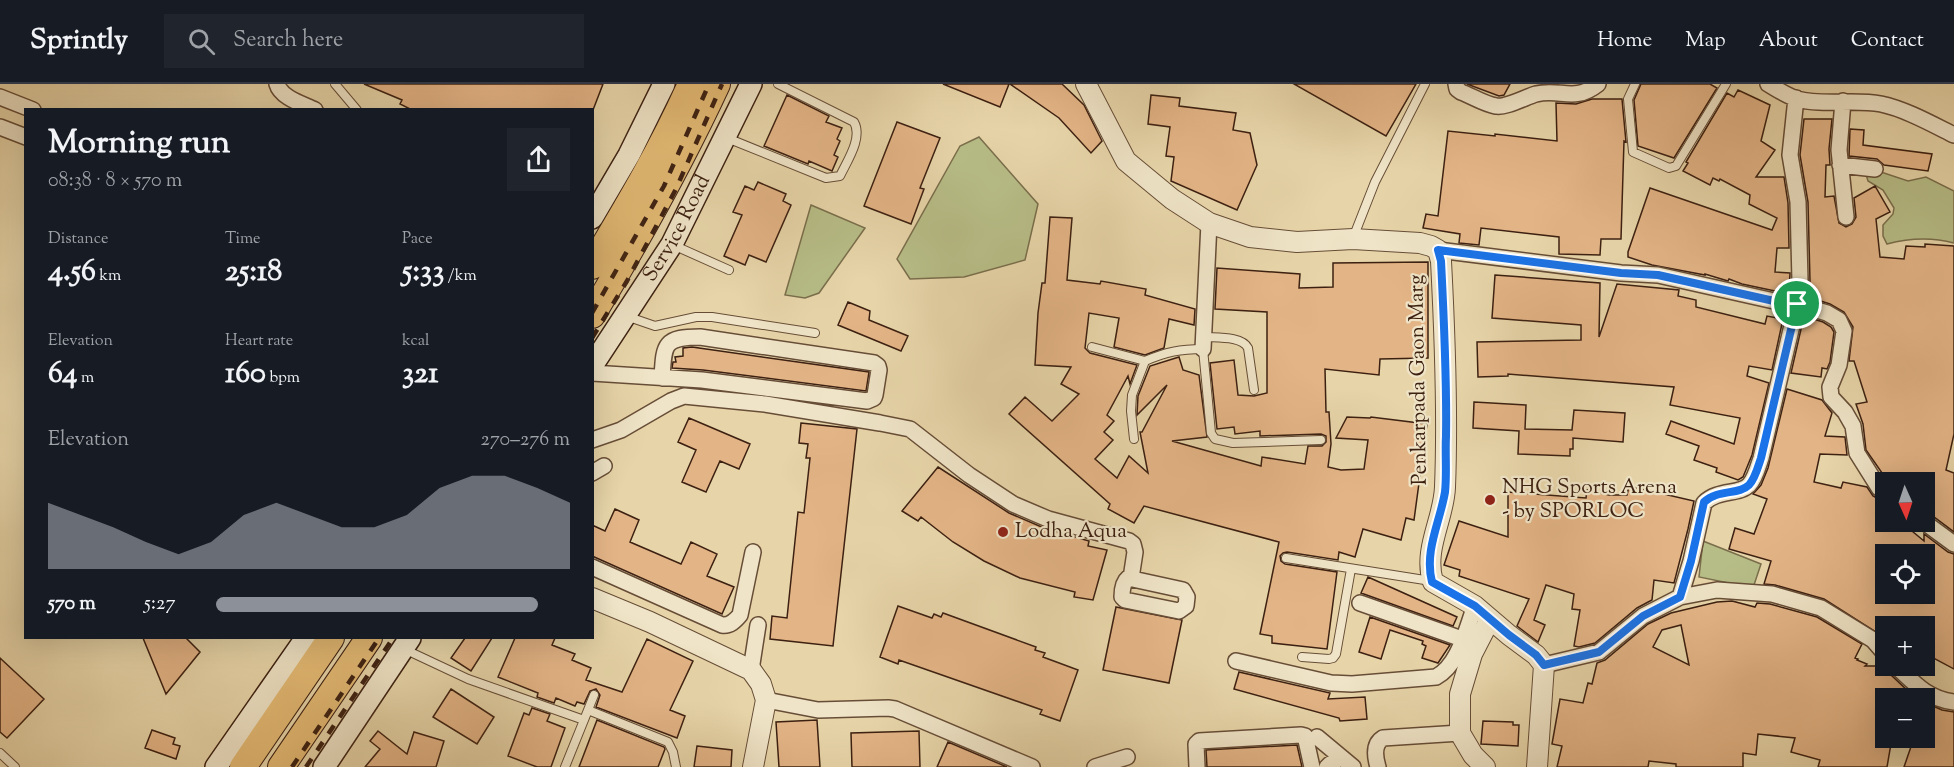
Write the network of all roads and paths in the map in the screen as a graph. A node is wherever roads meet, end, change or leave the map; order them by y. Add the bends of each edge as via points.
1 (277, 84) edge
2 (334, 84) edge
3 (664, 84) edge
4 (691, 84) edge
5 (717, 84) edge
6 (751, 84) edge
7 (778, 84) edge
8 (1086, 84) edge
9 (1425, 84) edge
10 (1456, 84) edge
11 (1598, 84) edge
12 (1635, 84) edge
13 (1770, 84) edge
14 (1722, 85) edge
15 (0, 98) edge
16 (1796, 98) junction
17 (1843, 101) junction
18 (28, 108) edge
19 (311, 108) edge
20 (355, 108) edge
21 (0, 127) edge
22 (1954, 135) edge
23 (24, 136) edge
24 (725, 138) junction
25 (1840, 165) junction
26 (1875, 169) dead end
27 (594, 215) edge
28 (1846, 218) dead end
29 (1209, 223) junction
30 (1353, 239) junction
31 (672, 244) junction
32 (1438, 250) junction
33 (594, 263) edge
34 (729, 270) dead end
35 (1797, 304) junction
36 (594, 312) edge
37 (626, 315) junction
38 (815, 333) dead end
39 (1204, 343) junction
40 (1092, 347) dead end
41 (1145, 361) junction
42 (594, 363) edge
43 (594, 373) edge
44 (662, 378) junction
45 (1254, 390) dead end
46 (594, 439) edge
47 (1134, 439) dead end
48 (1321, 440) dead end
49 (1875, 482) edge
50 (1935, 530) edge
51 (1954, 544) edge
52 (753, 552) dead end
53 (1286, 558) dead end
54 (594, 568) edge
55 (1351, 568) junction
56 (1131, 578) dead end
57 (1432, 582) junction
58 (639, 588) junction
59 (1680, 597) junction
60 (594, 598) edge
61 (1360, 603) dead end
62 (629, 613) junction
63 (1482, 613) junction
64 (758, 625) dead end
65 (305, 639) edge
66 (331, 639) edge
67 (368, 639) edge
68 (1462, 639) junction
69 (1875, 642) edge
70 (406, 643) edge
71 (1302, 657) dead end
72 (1236, 661) dead end
73 (1544, 665) junction
74 (751, 670) junction
75 (1907, 676) edge
76 (594, 695) dead end
77 (766, 700) junction
78 (1954, 702) edge
79 (588, 710) junction
80 (584, 720) junction
81 (1460, 733) junction
82 (1317, 737) dead end
83 (0, 753) edge
84 (1127, 757) dead end
85 (1327, 763) edge
86 (15, 767) edge
87 (216, 767) edge
88 (243, 767) edge
89 (280, 767) edge
90 (324, 767) edge
91 (565, 767) edge
92 (676, 767) edge
93 (753, 767) edge
94 (1032, 767) edge
95 (1095, 767) edge
96 (1197, 767) edge
97 (1353, 767) edge
98 (1378, 767) edge
99 (1485, 767) edge
100 (1537, 767) edge

1 - 19 street via 289,98
2 - 20 lane
3 - 27 main road
4 - 33 highway via 673,125
5 - 36 highway via 648,221
6 - 24 main road, Service Road
7 - 24 lane via 857,126 857,138 840,176 826,178
8 - 29 street, Penkarpada Gaon Marg via 1126,161
9 - 30 lane via 1375,182
10 - 11 street via 1461,92 1496,106 1538,94 1588,92
12 - 14 lane via 1628,99 1633,152 1669,168 1676,166
13 - 16 street
15 - 18 street
16 - 17 street
16 - 35 street via 1790,155 1798,202
17 - 22 street via 1883,104
17 - 25 street
21 - 23 street
24 - 31 main road, Service Road
25 - 26 street
25 - 28 street
29 - 30 street, Penkarpada Gaon Marg via 1250,237 1297,242
29 - 39 street
30 - 32 street, Penkarpada Gaon Marg via 1420,243
31 - 34 lane
31 - 37 main road, Service Road
32 - 35 street via 1658,275
32 - 57 street, Penkarpada Gaon Marg via 1446,351 1445,491 1429,558
35 - 49 street via 1827,313 1839,320 1844,331 1839,365 1830,387 1831,398 1853,426 1857,453
35 - 59 street via 1761,458 1748,486 1711,496 1704,502
37 - 38 lane via 655,326 712,317
37 - 42 main road, Service Road
39 - 41 lane
39 - 45 lane via 1246,343
39 - 48 lane via 1211,433 1215,438 1233,443
40 - 41 lane
41 - 47 lane via 1132,395
43 - 44 street
44 - 44 street via 867,401 874,398 879,367 874,363 688,337 666,346
46 - 56 street via 621,430 684,396 765,404 910,429 1013,504 1048,519 1130,541 1135,552
50 - 51 street
52 - 58 street via 740,615 726,625
53 - 55 lane
54 - 58 street
55 - 57 lane
55 - 71 lane via 1336,654 1329,659
57 - 63 street
58 - 62 street
59 - 69 street via 1717,590 1772,594 1821,608
59 - 73 street via 1643,616 1599,652
60 - 62 street
61 - 68 street
62 - 74 street
63 - 68 street
63 - 73 street
63 - 81 street via 1460,694
64 - 74 street
65 - 87 main road
66 - 88 highway
67 - 89 highway
68 - 72 street via 1453,663 1436,678 1331,683
70 - 80 lane via 468,679
70 - 90 main road
73 - 100 street
74 - 77 street
75 - 78 street via 1925,692
76 - 79 lane
77 - 93 street
77 - 94 street via 818,710 895,709
79 - 80 lane
79 - 92 lane via 668,742
80 - 91 lane
81 - 98 street via 1383,738 1376,746
81 - 99 street
82 - 85 street
83 - 86 lane
84 - 95 street
85 - 96 street via 1301,735 1199,741
85 - 97 street

